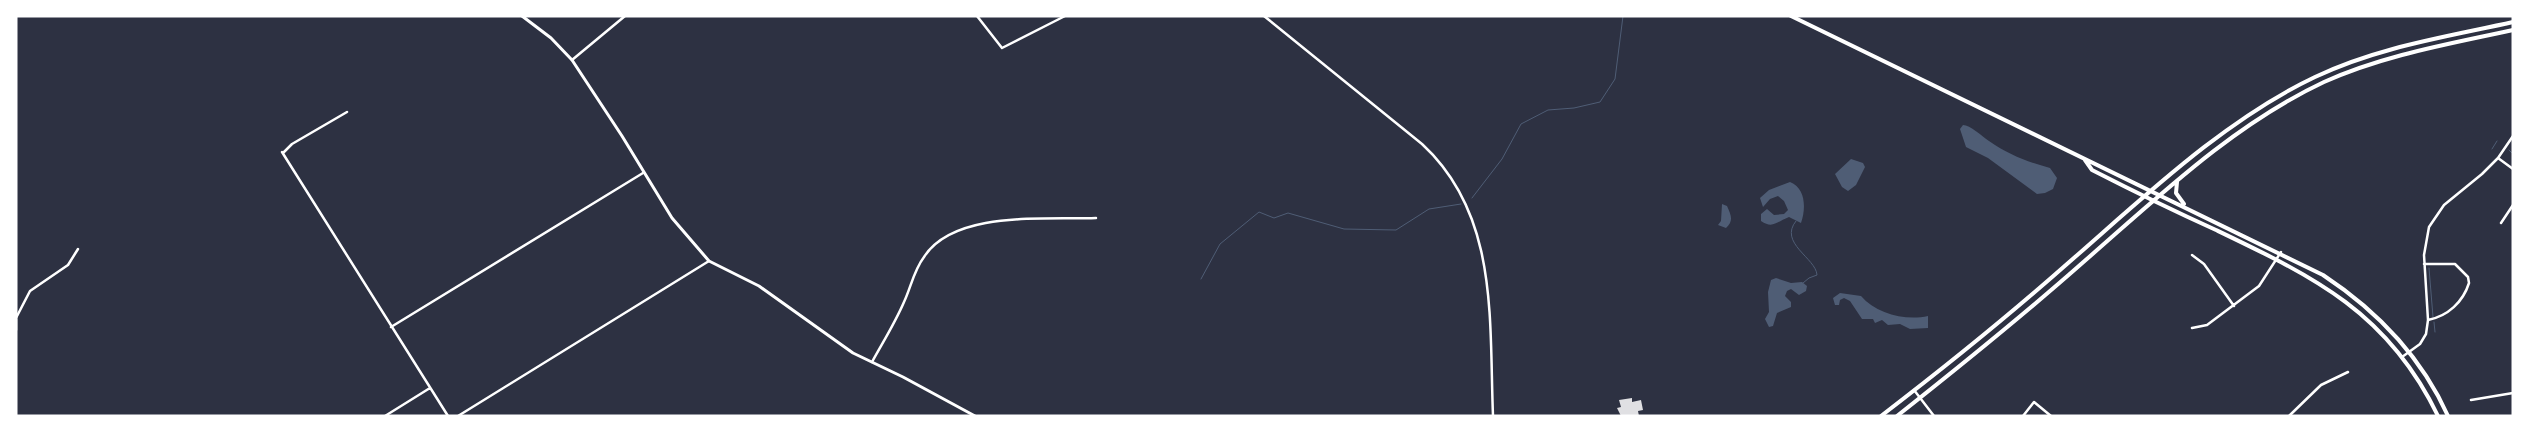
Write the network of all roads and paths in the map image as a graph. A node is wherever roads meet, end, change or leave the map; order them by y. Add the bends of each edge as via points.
1 (522, 16) edge
2 (618, 16) edge
3 (624, 16) edge
4 (977, 16) edge
5 (1065, 16) edge
6 (1264, 16) edge
7 (1791, 16) edge
8 (620, 20) junction
9 (2513, 22) edge
10 (2513, 30) edge
11 (572, 60) junction
12 (347, 112) dead end
13 (2513, 136) edge
14 (2498, 158) junction
15 (2085, 160) junction
16 (2513, 168) edge
17 (644, 173) junction
18 (2179, 179) junction
19 (2151, 190) junction
20 (2161, 194) junction
21 (2144, 196) junction
22 (2154, 200) junction
23 (2513, 205) edge
24 (2190, 208) junction
25 (1096, 218) dead end
26 (2502, 223) dead end
27 (78, 249) dead end
28 (2281, 252) junction
29 (2192, 255) dead end
30 (2277, 260) junction
31 (708, 261) junction
32 (2424, 264) junction
33 (2234, 306) junction
34 (16, 318) edge
35 (2428, 320) junction
36 (391, 327) junction
37 (2192, 328) dead end
38 (16, 330) edge
39 (2409, 352) junction
40 (2402, 357) junction
41 (872, 362) junction
42 (2348, 372) dead end
43 (430, 388) junction
44 (1914, 390) junction
45 (2513, 393) edge
46 (1920, 398) junction
47 (2471, 400) dead end
48 (385, 416) edge
49 (448, 416) edge
50 (458, 416) edge
51 (975, 416) edge
52 (1493, 416) edge
53 (1882, 416) edge
54 (1897, 416) edge
55 (1934, 416) edge
56 (2023, 416) edge
57 (2051, 416) edge
58 (2289, 416) edge
59 (2438, 416) edge
60 (2448, 416) edge

1 - 11 street via 551,38
2 - 8 street
3 - 8 street
4 - 5 street via 1002,48
6 - 52 street via 1422,144 1444,166 1463,195 1476,228 1484,263
7 - 15 main road
8 - 11 street
9 - 19 main road via 2406,44 2315,77 2261,107
10 - 18 main road via 2398,55 2325,82 2271,111
11 - 17 street
12 - 36 street via 283,152
13 - 14 street
14 - 16 street
14 - 32 street via 2437,213 2428,229
15 - 19 main road
15 - 21 main road via 2092,170
17 - 31 street via 679,228
17 - 36 street
18 - 20 main road
18 - 24 main road via 2176,193
19 - 20 main road
19 - 21 main road
20 - 22 main road
20 - 24 main road
21 - 22 main road
21 - 44 main road via 1989,331
22 - 30 main road
22 - 46 main road via 2016,321
23 - 26 street
24 - 28 main road
25 - 41 street via 1000,221 973,225 938,241 922,258 900,310
27 - 34 street via 68,265 30,291
28 - 30 street
28 - 39 main road via 2323,274 2352,295 2383,322
29 - 33 street via 2204,264
30 - 33 street via 2259,286
30 - 40 main road via 2354,307
31 - 41 street via 759,286 846,348
31 - 50 street
32 - 35 street
32 - 35 street via 2455,264 2468,277 2469,283 2453,308 2441,318
33 - 37 street via 2207,325
34 - 38 street
35 - 39 street via 2426,334 2420,344
36 - 43 street
39 - 40 street
39 - 60 main road
40 - 59 main road
41 - 51 street
42 - 58 street via 2321,385
43 - 48 street
43 - 49 street
44 - 46 street
44 - 53 main road
45 - 47 street
46 - 54 main road
46 - 55 street
56 - 57 street via 2034,402

